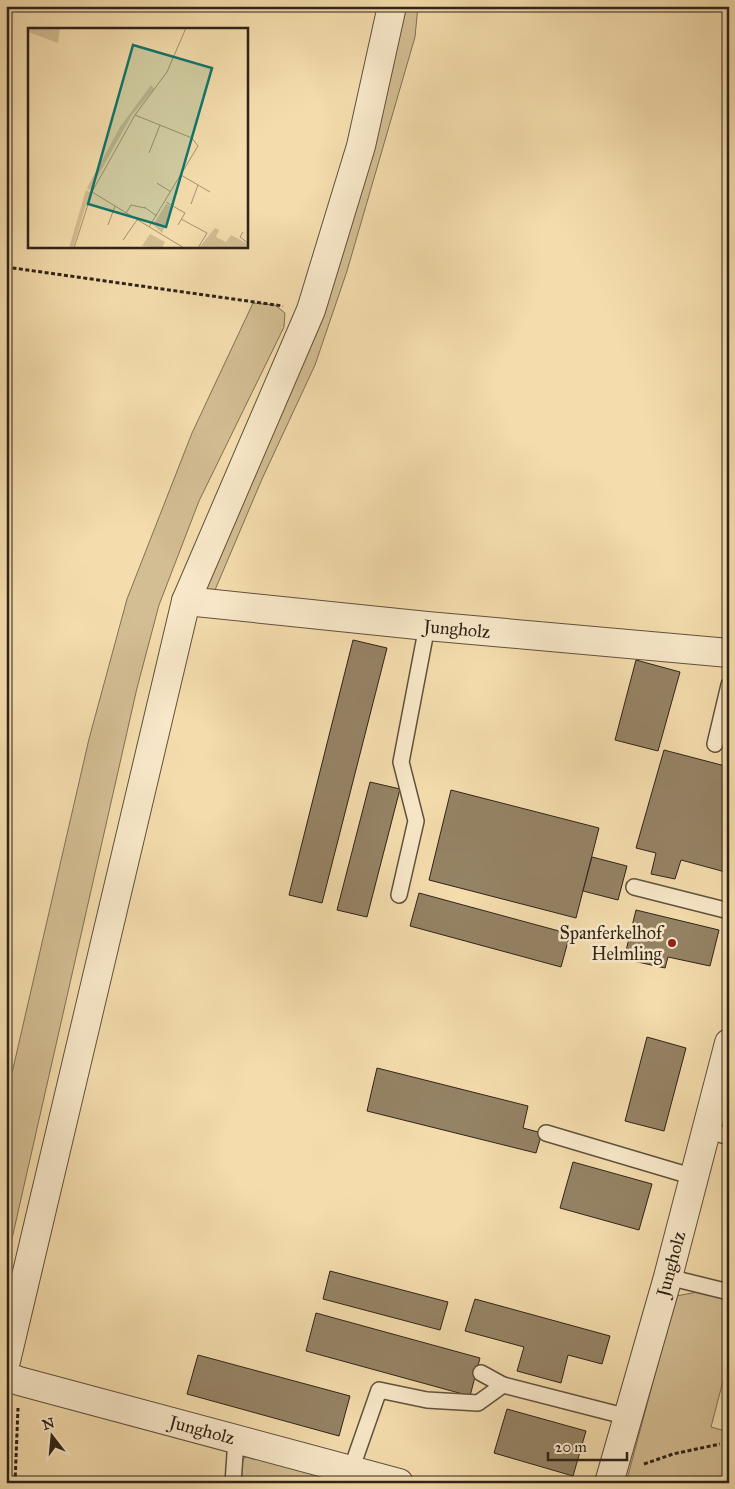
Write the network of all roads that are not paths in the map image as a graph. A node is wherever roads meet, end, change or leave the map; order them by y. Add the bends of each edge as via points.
1 (392, 6) edge
2 (186, 601) junction
3 (427, 626) junction
4 (729, 653) edge
5 (729, 686) edge
6 (715, 744) dead end
7 (634, 886) dead end
8 (399, 895) dead end
9 (729, 912) edge
10 (729, 1043) edge
11 (546, 1133) dead end
12 (717, 1134) edge
13 (694, 1177) junction
14 (668, 1277) junction
15 (729, 1292) edge
16 (10, 1373) edge
17 (481, 1373) dead end
18 (503, 1384) junction
19 (628, 1416) junction
20 (236, 1439) junction
21 (351, 1470) junction
22 (611, 1476) edge
23 (233, 1483) edge
24 (399, 1483) edge

1 - 2 street via 361,146 311,310
2 - 3 street, Jungholz
2 - 16 street
3 - 4 street, Jungholz
3 - 8 lane via 401,762 416,821
5 - 6 lane
7 - 9 lane
10 - 12 street, Jungholz
11 - 13 lane
12 - 13 street, Jungholz
13 - 14 street, Jungholz
14 - 15 lane
14 - 19 street, Jungholz
16 - 20 street, Jungholz
17 - 18 lane
18 - 19 lane
18 - 21 lane via 478,1403 427,1400 379,1390
19 - 22 street, Jungholz
20 - 21 street, Jungholz
20 - 23 lane
21 - 24 street, Jungholz

